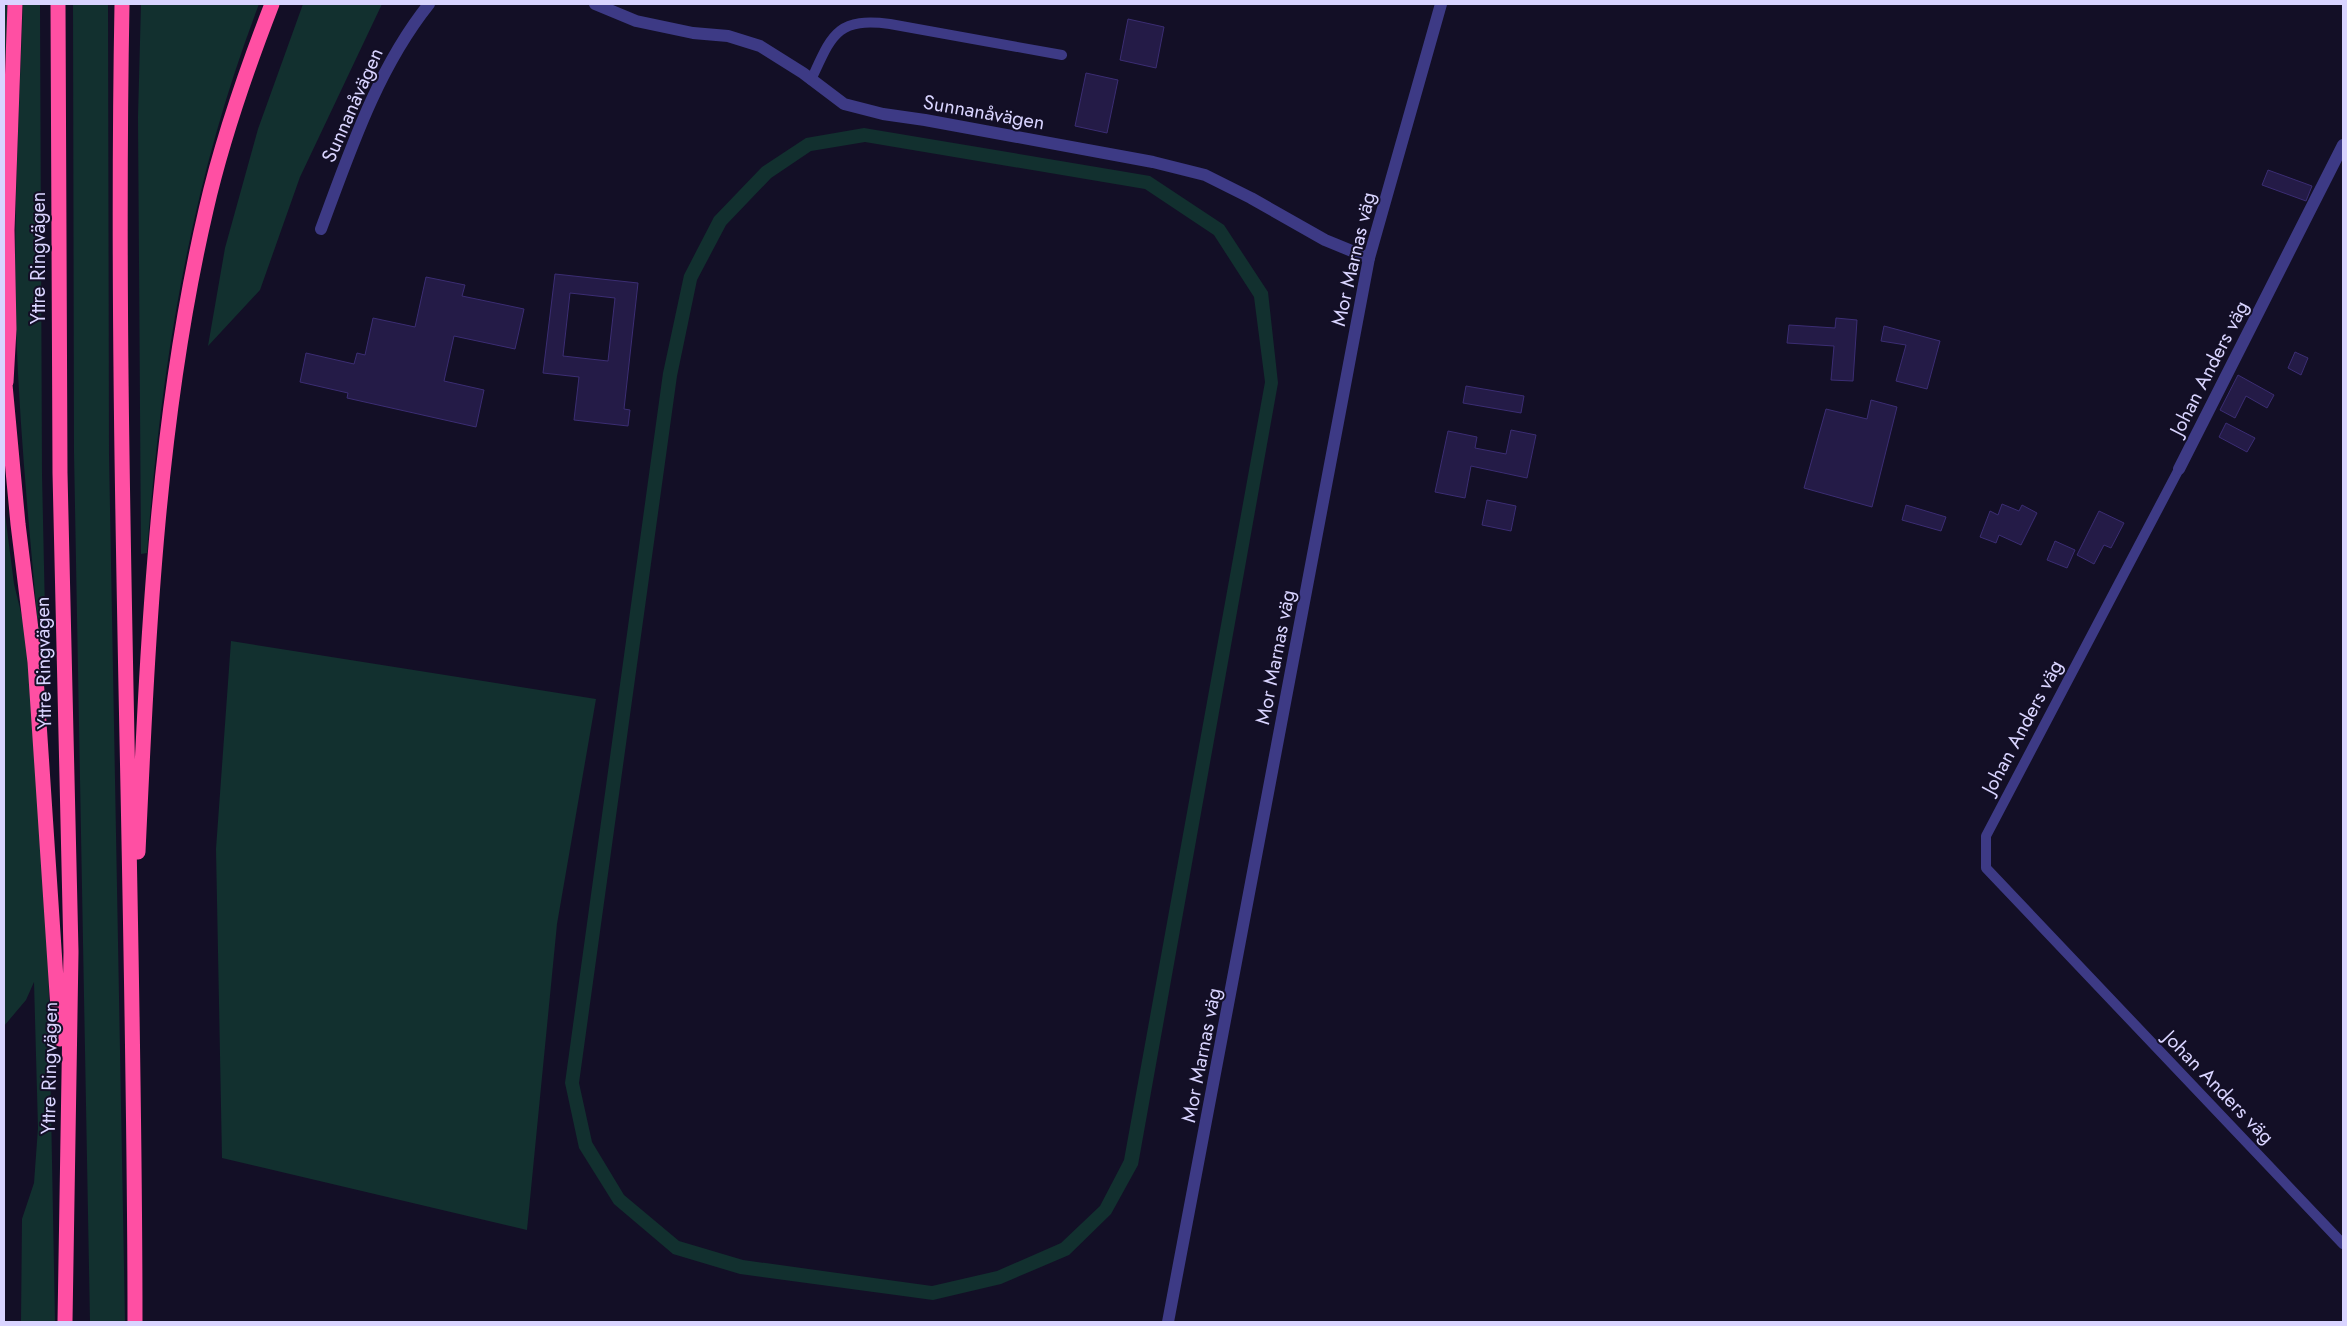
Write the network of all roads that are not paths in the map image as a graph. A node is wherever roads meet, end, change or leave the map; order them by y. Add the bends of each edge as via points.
1 (15, 4) edge
2 (58, 4) edge
3 (122, 4) edge
4 (272, 4) edge
5 (429, 4) edge
6 (595, 4) edge
7 (1441, 4) edge
8 (1062, 55) dead end
9 (811, 80) junction
10 (2343, 145) edge
11 (321, 229) dead end
12 (1369, 258) junction
13 (5, 380) edge
14 (2179, 469) joint
15 (132, 981) junction
16 (68, 1140) junction
17 (2343, 1244) edge
18 (65, 1322) edge
19 (135, 1322) edge
20 (1168, 1322) edge

1 - 13 highway via 7,230 9,329
2 - 16 highway, Yttre Ringvägen via 60,483 70,952
3 - 15 highway via 120,246 124,640
4 - 15 highway via 241,91 206,209 187,298 170,405 149,622
5 - 11 street, Sunnanåvägen via 386,68
6 - 9 street, Sunnanåvägen via 636,21 692,33 728,36 760,46
7 - 12 street, Mor Marnas väg
8 - 9 lane via 890,24 852,23 834,36
9 - 12 street, Sunnanåvägen via 844,104 883,114 1153,162 1205,175 1325,240
10 - 14 street, Johan Anders väg
12 - 20 street, Mor Marnas väg
13 - 16 highway via 35,662
14 - 17 lane, Johan Anders väg via 1986,836 1986,868
15 - 19 highway
16 - 18 highway, Yttre Ringvägen

